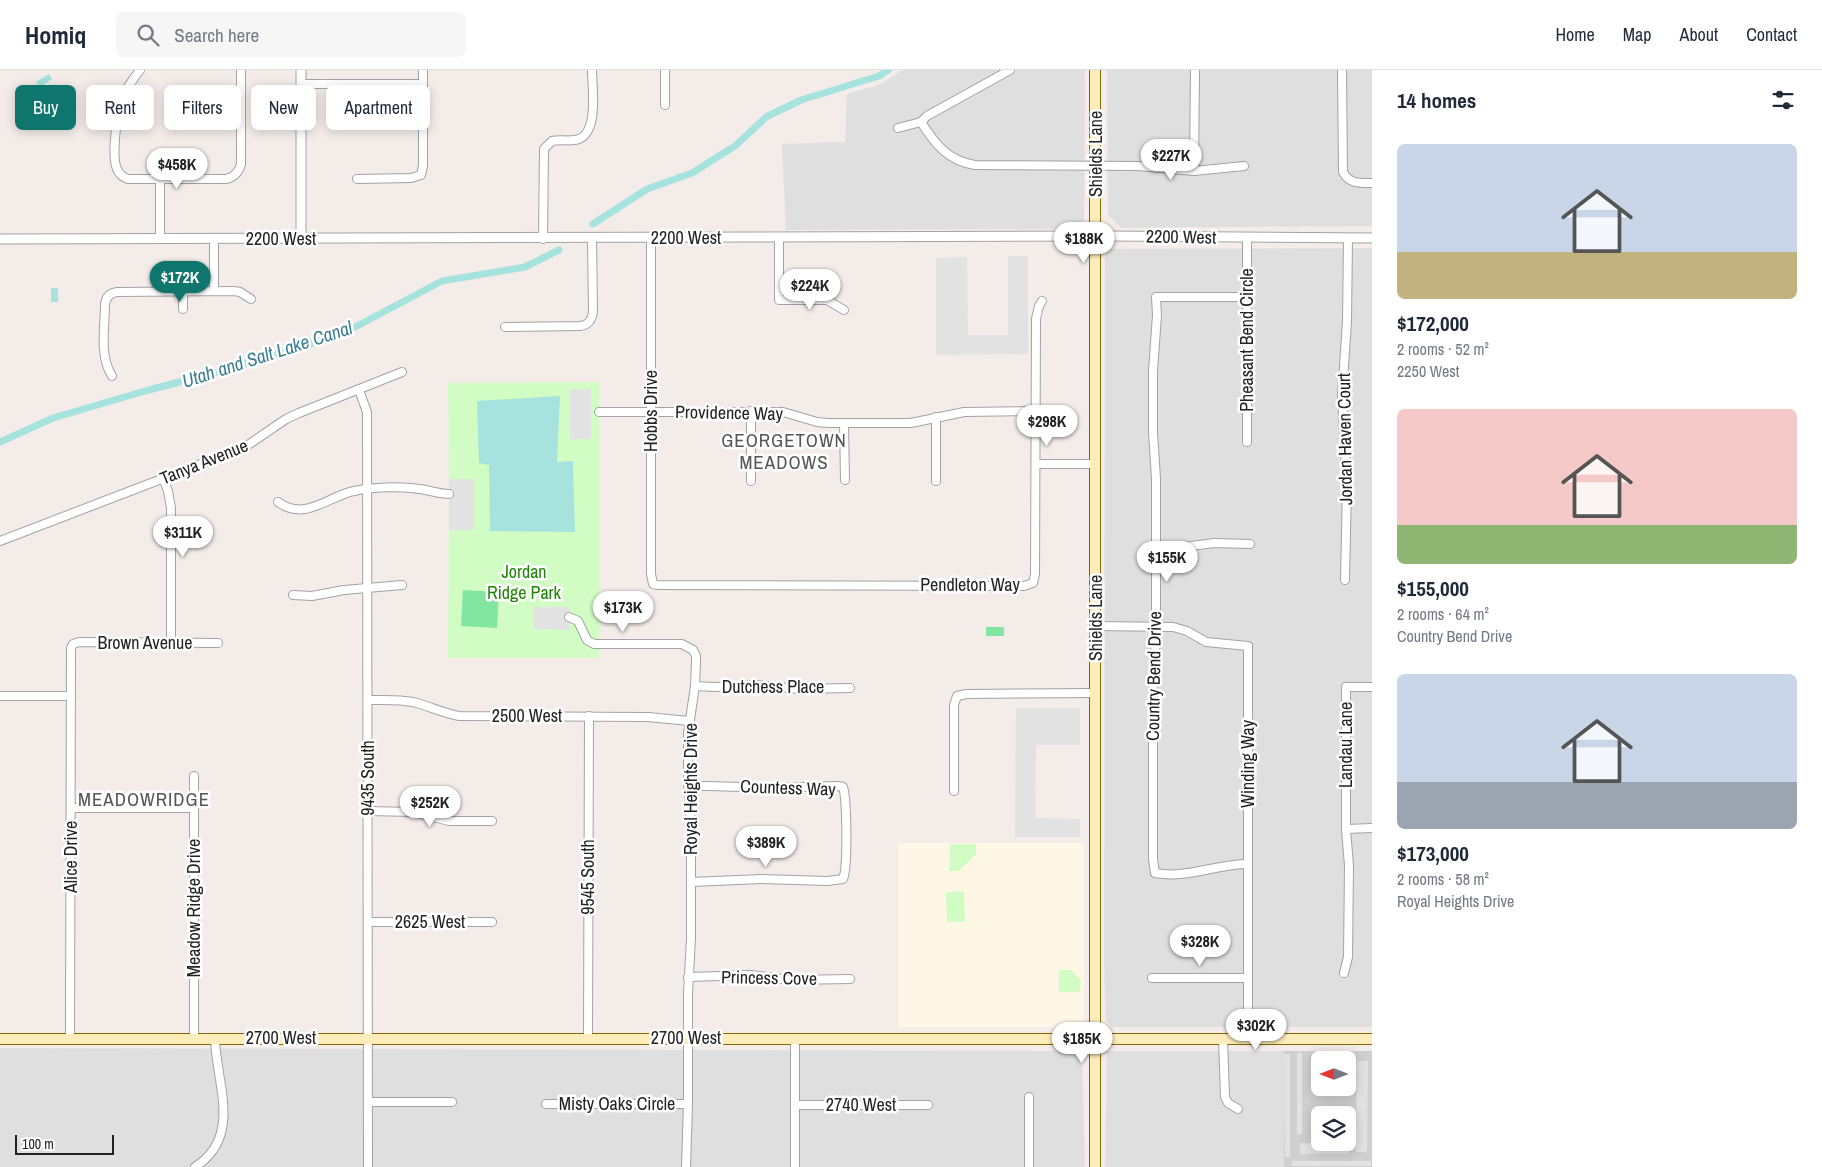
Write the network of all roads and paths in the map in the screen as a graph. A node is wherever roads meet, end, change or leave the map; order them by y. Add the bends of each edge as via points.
1 (140, 70) edge
2 (241, 70) edge
3 (301, 70) edge
4 (423, 70) edge
5 (592, 70) edge
6 (665, 70) edge
7 (1010, 70) edge
8 (1096, 70) edge
9 (1195, 70) edge
10 (1342, 70) edge
11 (301, 84) junction
12 (423, 84) junction
13 (665, 105) dead end
14 (921, 122) junction
15 (898, 128) dead end
16 (1096, 166) junction
17 (1244, 166) dead end
18 (1194, 171) junction
19 (160, 179) junction
20 (357, 179) dead end
21 (1372, 182) edge
22 (1096, 237) junction
23 (651, 238) junction
24 (779, 238) junction
25 (1247, 238) junction
26 (1348, 238) junction
27 (1372, 238) edge
28 (0, 239) edge
29 (160, 239) junction
30 (214, 239) junction
31 (301, 239) junction
32 (543, 239) junction
33 (592, 239) junction
34 (183, 291) junction
35 (214, 291) junction
36 (1247, 297) junction
37 (251, 299) dead end
38 (1042, 301) dead end
39 (183, 309) dead end
40 (844, 310) dead end
41 (505, 327) dead end
42 (402, 372) dead end
43 (112, 376) dead end
44 (359, 390) junction
45 (751, 411) junction
46 (1036, 411) junction
47 (599, 412) dead end
48 (651, 412) junction
49 (936, 417) junction
50 (844, 423) junction
51 (1247, 442) dead end
52 (1036, 464) junction
53 (1096, 464) junction
54 (163, 478) junction
55 (845, 480) dead end
56 (751, 481) dead end
57 (936, 481) dead end
58 (367, 489) junction
59 (449, 494) dead end
60 (278, 502) dead end
61 (0, 540) edge
62 (1250, 544) dead end
63 (1156, 549) junction
64 (1345, 580) dead end
65 (653, 584) joint
66 (402, 585) dead end
67 (367, 588) junction
68 (293, 594) dead end
69 (570, 617) dead end
70 (1096, 626) junction
71 (1156, 626) junction
72 (171, 643) junction
73 (218, 643) dead end
74 (73, 644) joint
75 (695, 686) junction
76 (1372, 687) edge
77 (850, 688) dead end
78 (1096, 694) junction
79 (0, 696) edge
80 (71, 696) junction
81 (368, 700) junction
82 (589, 716) junction
83 (689, 721) junction
84 (194, 776) dead end
85 (688, 786) junction
86 (954, 791) dead end
87 (71, 808) junction
88 (194, 808) junction
89 (368, 811) junction
90 (492, 821) dead end
91 (1372, 828) edge
92 (1346, 829) junction
93 (1248, 864) junction
94 (691, 882) junction
95 (368, 922) junction
96 (492, 922) dead end
97 (1344, 973) dead end
98 (688, 977) junction
99 (850, 978) dead end
100 (1152, 978) dead end
101 (1248, 978) junction
102 (215, 1038) junction
103 (368, 1038) junction
104 (588, 1038) junction
105 (688, 1038) junction
106 (795, 1038) junction
107 (1095, 1038) junction
108 (1223, 1038) junction
109 (1248, 1038) junction
110 (0, 1039) edge
111 (70, 1039) junction
112 (194, 1039) junction
113 (1372, 1039) edge
114 (1029, 1097) dead end
115 (368, 1102) junction
116 (452, 1102) dead end
117 (546, 1104) dead end
118 (688, 1104) junction
119 (928, 1104) dead end
120 (795, 1105) junction
121 (1238, 1108) dead end
122 (197, 1167) edge
123 (368, 1167) edge
124 (686, 1167) edge
125 (795, 1167) edge
126 (1029, 1167) edge
127 (1095, 1167) edge

1 - 19 street via 124,95 117,117 116,165 122,176 128,179
2 - 19 street via 241,164 237,173 226,179
3 - 11 street
4 - 12 street
5 - 32 street via 589,131 577,140 552,141 544,149
6 - 13 street
7 - 14 street
8 - 16 main road, Shields Lane
9 - 18 street
10 - 21 street via 1343,168 1347,178 1354,182
11 - 12 street
11 - 31 street
12 - 20 street via 421,175
14 - 15 street
14 - 16 street via 943,151 968,164
16 - 18 street
16 - 22 main road, Shields Lane
17 - 18 street
19 - 29 street
22 - 24 street, 2200 West
22 - 25 street, 2200 West
22 - 53 main road, Shields Lane
23 - 24 street, 2200 West
23 - 33 street, 2200 West
23 - 48 street, Hobbs Drive
24 - 40 street via 779,300 827,300
25 - 26 street, 2200 West
25 - 36 street, Pheasant Bend Circle
26 - 27 street, 2200 West
26 - 64 street, Jordan Haven Court via 1348,322 1342,395 1347,486
28 - 29 street, 2200 West
29 - 30 street, 2200 West
30 - 31 street, 2200 West
30 - 35 street
31 - 32 street, 2200 West
32 - 33 street, 2200 West
33 - 41 street via 593,311 589,323 580,326
34 - 35 street
34 - 39 street
34 - 43 street via 117,292 108,295 104,357
35 - 37 street via 237,292
36 - 51 street, Pheasant Bend Circle
36 - 63 street, Country Bend Drive via 1156,297 1153,371
38 - 46 street, Pendleton Way via 1036,319
42 - 44 street, Tanya Avenue
44 - 54 street, Tanya Avenue via 286,419 245,447
44 - 58 street, 9435 South via 367,412
45 - 48 street, Providence Way
45 - 50 street, Providence Way via 783,412 817,422
45 - 56 street
46 - 49 street, Providence Way via 964,412
46 - 52 street, Pendleton Way
47 - 48 street, Providence Way
48 - 65 street, Hobbs Drive via 650,574
49 - 50 street, Providence Way via 906,423
49 - 57 street
50 - 55 street
52 - 53 street
52 - 65 street, Pendleton Way via 1035,574 1033,583 1028,585
53 - 70 main road, Shields Lane
54 - 61 street, Tanya Avenue
54 - 72 street via 171,508
58 - 59 street via 412,488
58 - 60 street via 353,491 310,508 290,508
58 - 67 street, 9435 South
62 - 63 street via 1214,543
63 - 71 street, Country Bend Drive
66 - 67 street
67 - 68 street via 312,596
67 - 81 street, 9435 South
69 - 75 street, Royal Heights Drive via 578,621 587,640 594,644 687,646 696,656
70 - 71 street, Winding Way
70 - 78 main road, Shields Lane
71 - 93 street, Winding Way via 1180,628 1206,642 1248,646
71 - 93 street, Country Bend Drive via 1153,695 1155,873 1186,874 1228,864
72 - 73 street, Brown Avenue
72 - 74 street, Brown Avenue
74 - 80 street, Alice Drive
75 - 77 street, Dutchess Place
75 - 83 street, Royal Heights Drive
76 - 92 street, Landau Lane via 1346,687
78 - 86 street via 957,696 954,705
78 - 107 main road, Shields Lane
79 - 80 street
80 - 87 street, Alice Drive
81 - 82 street, 2500 West via 412,702 460,716
81 - 89 street, 9435 South
82 - 83 street, 2500 West
82 - 104 street, 9545 South
83 - 85 street, Royal Heights Drive
84 - 88 street, Meadow Ridge Drive
85 - 94 street, Royal Heights Drive
85 - 94 street, Countess Way via 833,786 843,788 845,800 843,879
87 - 88 street
87 - 111 street, Alice Drive
88 - 112 street, Meadow Ridge Drive
89 - 90 street via 413,812 450,821
89 - 95 street, 9435 South
91 - 92 street
92 - 97 street via 1348,957
93 - 101 street, Winding Way
94 - 98 street, Royal Heights Drive
95 - 96 street, 2625 West
95 - 103 street, 9435 South
98 - 99 street, Princess Cove
98 - 105 street, Royal Heights Drive
100 - 101 street
101 - 109 street, Winding Way
102 - 103 main road, 2700 West
102 - 112 main road, 2700 West
102 - 122 street via 224,1126 219,1141
103 - 104 main road, 2700 West
103 - 115 street, 9435 South
104 - 105 main road, 2700 West
105 - 106 main road, 2700 West
105 - 118 street, Royal Heights Drive
106 - 107 main road, 2700 West
106 - 120 street
107 - 108 main road, 2700 West
107 - 127 main road, Shields Lane
108 - 109 main road, 2700 West
108 - 121 street via 1225,1097 1228,1103
109 - 113 main road, 2700 West
110 - 111 main road, 2700 West
111 - 112 main road, 2700 West
114 - 126 street
115 - 116 street
115 - 123 street, 9435 South
117 - 118 street, Misty Oaks Circle
118 - 124 street, Royal Heights Drive
119 - 120 street, 2740 West
120 - 125 street

